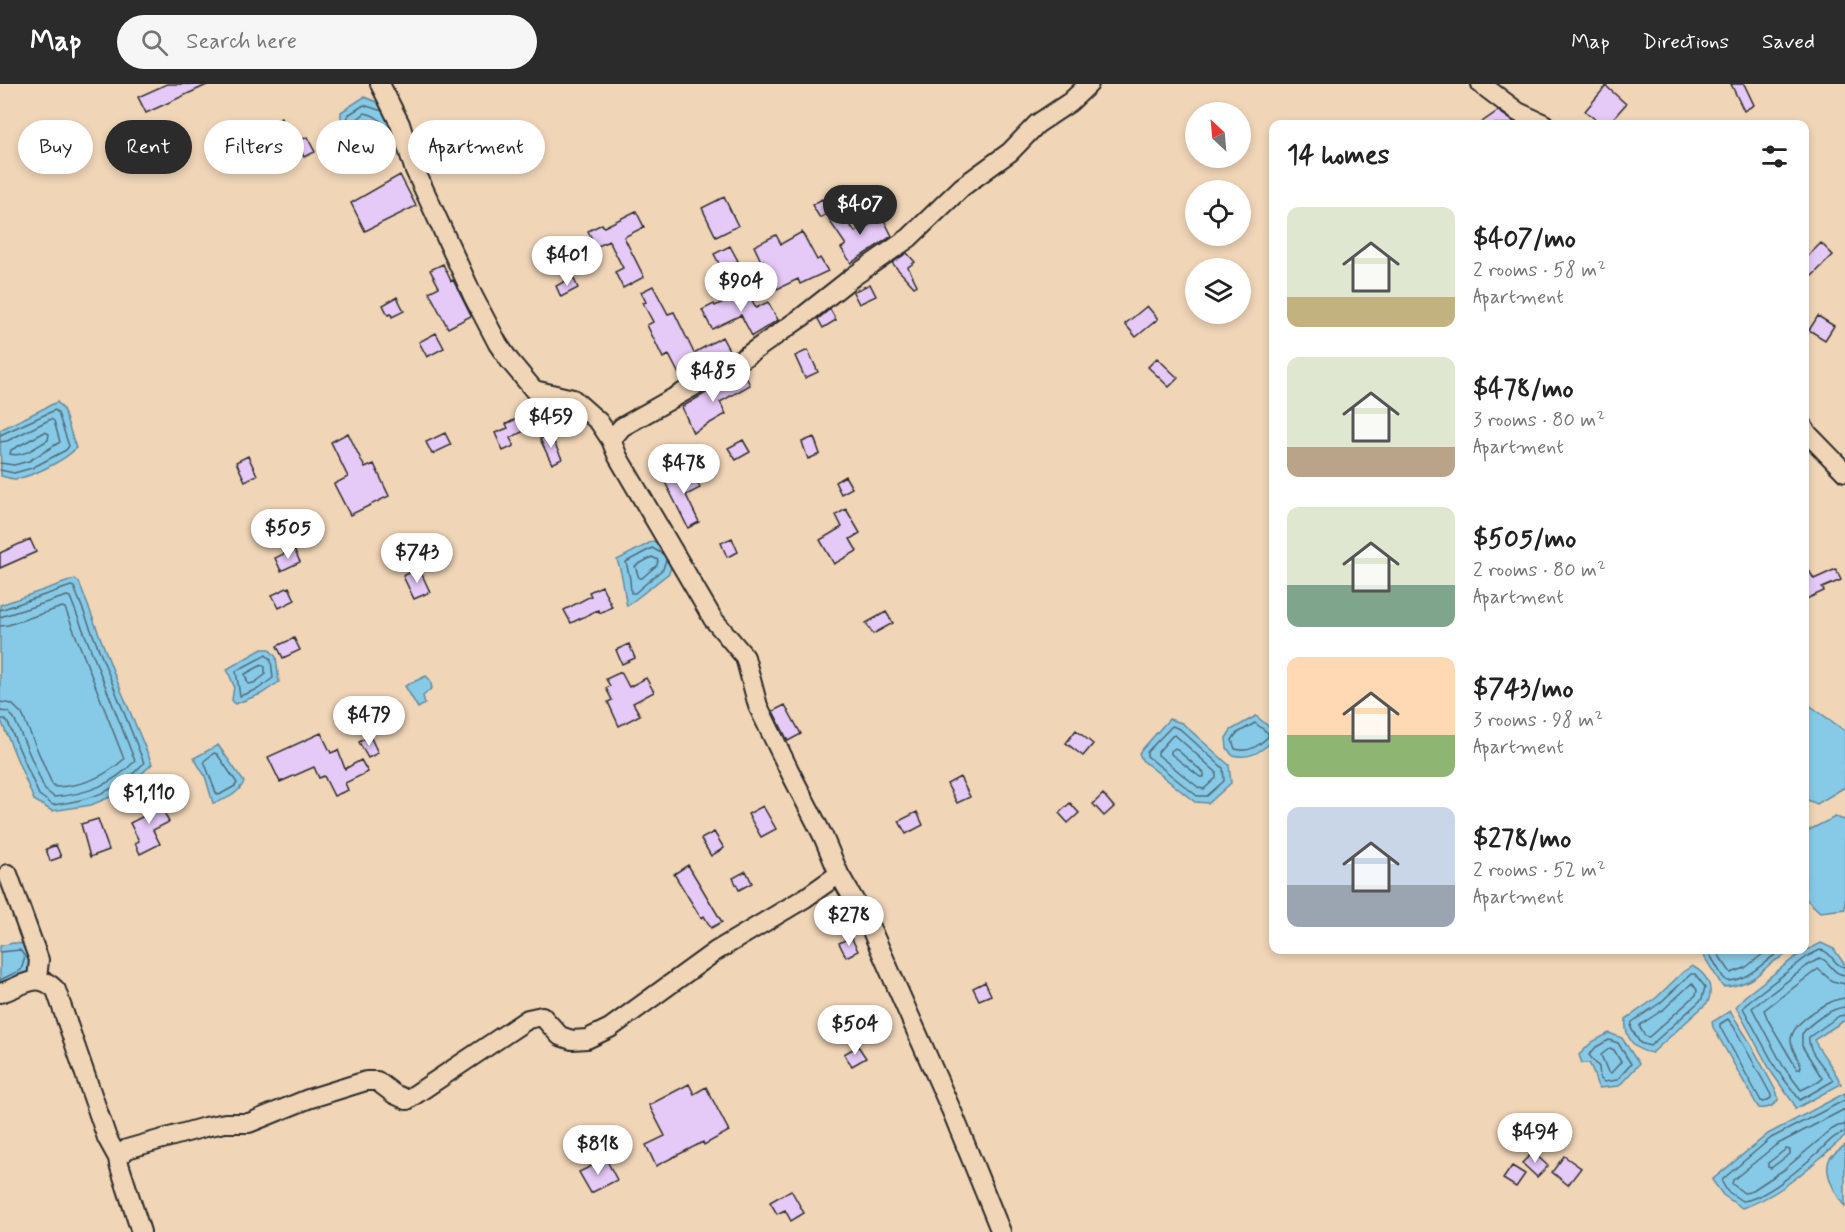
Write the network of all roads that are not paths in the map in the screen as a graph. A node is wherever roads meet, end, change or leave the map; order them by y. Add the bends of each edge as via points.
1 (380, 84) edge
2 (1089, 84) edge
3 (1480, 84) edge
4 (1535, 120) edge
5 (1809, 435) edge
6 (611, 440) junction
7 (1845, 472) edge
8 (8, 874) dead end
9 (839, 874) junction
10 (37, 979) junction
11 (0, 993) edge
12 (118, 1158) junction
13 (141, 1232) edge
14 (1001, 1232) edge

1 - 6 street via 400,124 414,168 498,344 534,390 573,399 599,422
2 - 6 street via 1037,124 1010,152 962,187 909,238 752,352 622,427
3 - 4 street
5 - 7 street
6 - 9 street via 713,619 745,657 758,706
8 - 10 street via 39,960
9 - 12 street via 716,951 610,1028 587,1039 560,1036 542,1016 528,1019 406,1100 377,1081 366,1081 249,1123 225,1123 128,1149
9 - 14 street via 872,931
10 - 11 street
10 - 12 street via 47,981 56,990
12 - 13 street

